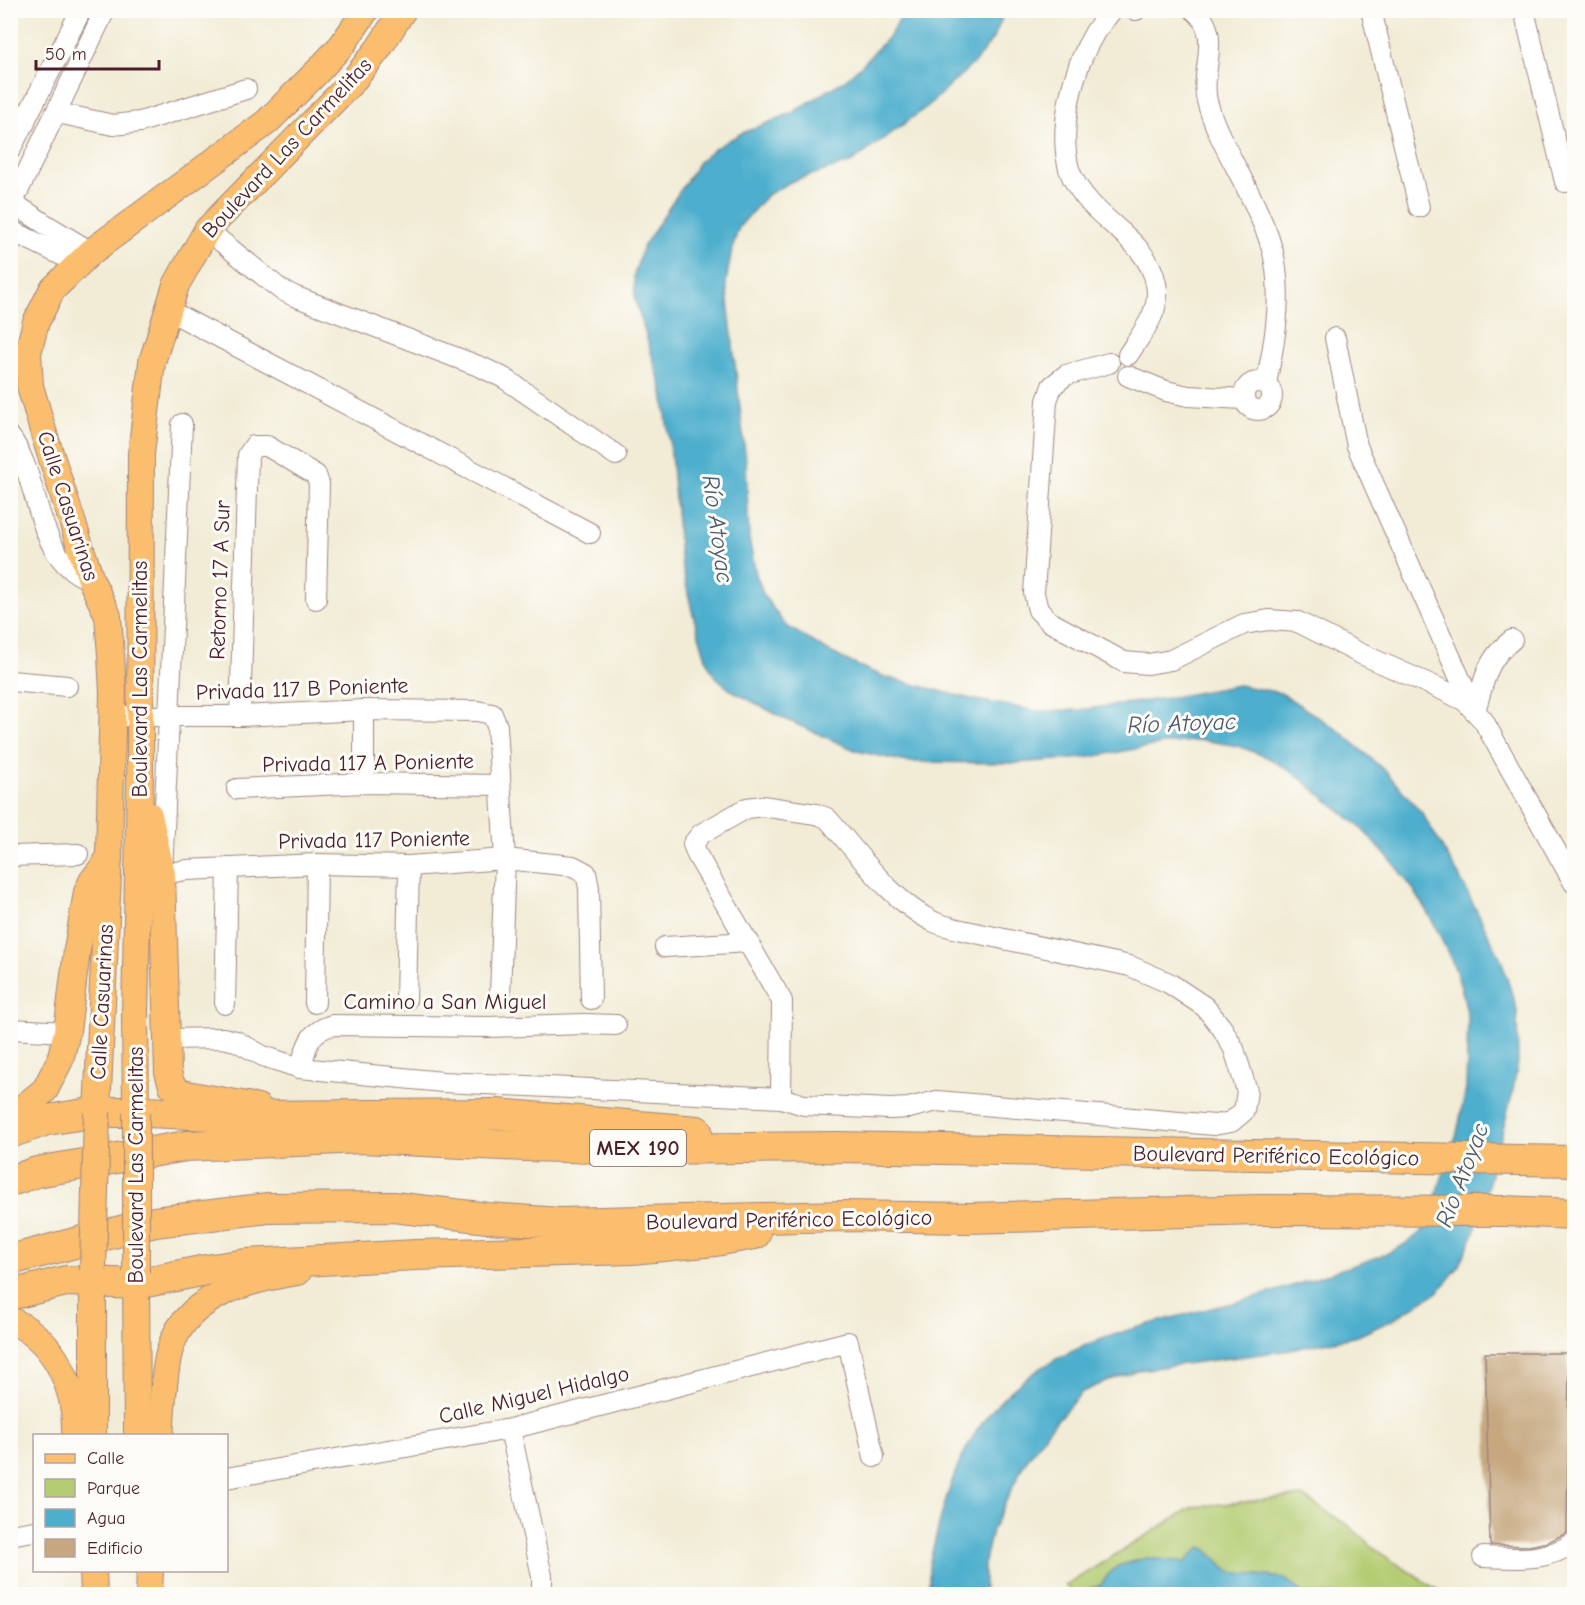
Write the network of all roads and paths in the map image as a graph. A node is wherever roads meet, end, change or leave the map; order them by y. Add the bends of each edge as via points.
1 (81, 10) edge
2 (105, 10) edge
3 (366, 10) edge
4 (403, 10) edge
5 (1112, 10) edge
6 (1194, 10) edge
7 (1371, 10) edge
8 (1524, 10) edge
9 (246, 89) dead end
10 (290, 100) junction
11 (10, 107) edge
12 (58, 113) junction
13 (25, 123) junction
14 (300, 137) junction
15 (10, 150) edge
16 (1565, 182) dead end
17 (12, 204) edge
18 (1419, 207) dead end
19 (10, 230) edge
20 (207, 230) junction
21 (86, 258) junction
22 (168, 310) junction
23 (1335, 338) dead end
24 (1128, 355) junction
25 (1109, 363) junction
26 (1128, 376) junction
27 (182, 424) dead end
28 (10, 437) edge
29 (616, 455) dead end
30 (590, 533) dead end
31 (91, 580) junction
32 (316, 599) dead end
33 (1512, 640) dead end
34 (10, 681) edge
35 (67, 686) dead end
36 (364, 710) junction
37 (1475, 711) junction
38 (113, 716) junction
39 (139, 716) junction
40 (240, 716) junction
41 (170, 717) junction
42 (140, 778) junction
43 (364, 783) junction
44 (500, 785) junction
45 (237, 789) dead end
46 (78, 854) dead end
47 (10, 856) edge
48 (109, 859) junction
49 (505, 859) junction
50 (318, 864) junction
51 (409, 866) junction
52 (228, 868) junction
53 (162, 874) junction
54 (1575, 883) edge
55 (749, 942) junction
56 (665, 946) dead end
57 (500, 995) dead end
58 (591, 999) dead end
59 (406, 1000) dead end
60 (315, 1003) dead end
61 (225, 1004) dead end
62 (616, 1025) dead end
63 (10, 1029) edge
64 (67, 1032) junction
65 (168, 1039) junction
66 (300, 1068) junction
67 (781, 1098) junction
68 (97, 1112) junction
69 (136, 1112) junction
70 (302, 1115) junction
71 (10, 1118) edge
72 (10, 1133) edge
73 (836, 1147) junction
74 (1575, 1161) edge
75 (10, 1181) edge
76 (1575, 1214) edge
77 (844, 1216) junction
78 (416, 1255) junction
79 (10, 1260) edge
80 (92, 1276) junction
81 (136, 1278) junction
82 (10, 1295) edge
83 (10, 1320) edge
84 (510, 1429) junction
85 (75, 1434) edge
86 (93, 1434) edge
87 (137, 1434) edge
88 (160, 1434) edge
89 (874, 1458) dead end
90 (228, 1478) edge
91 (33, 1531) edge
92 (10, 1535) edge
93 (1575, 1543) edge
94 (1483, 1557) dead end
95 (93, 1572) edge
96 (135, 1572) edge
97 (150, 1572) edge
98 (94, 1594) edge
99 (135, 1594) edge
100 (149, 1594) edge
101 (542, 1594) edge

1 - 13 street
2 - 12 street
3 - 10 main road, Calle Casuarinas via 342,45
4 - 14 main road, Boulevard Las Carmelitas via 380,48
5 - 24 street via 1095,31 1077,68 1069,100 1066,151 1079,188 1143,254 1157,286 1152,317
6 - 26 street via 1205,23 1210,39 1207,101 1224,146 1270,240 1277,280 1275,344 1266,383 1250,384 1244,399 1188,396
7 - 18 street
8 - 16 street
9 - 12 street via 140,122 113,125
10 - 14 main road via 308,111
10 - 21 main road, Calle Casuarinas via 267,122
11 - 13 street
12 - 17 street
13 - 15 street
14 - 20 main road, Boulevard Las Carmelitas
17 - 21 street via 48,226
19 - 21 street
20 - 22 main road, Boulevard Las Carmelitas via 176,285
20 - 29 street via 280,289 504,378
21 - 31 main road, Calle Casuarinas via 52,290 36,321 28,352 30,386
22 - 30 street
22 - 39 main road, Boulevard Las Carmelitas via 152,362 141,454
23 - 37 street via 1357,446
24 - 25 street via 1120,353
24 - 26 street via 1133,369
25 - 26 street via 1111,373 1119,378
25 - 37 street via 1066,375 1052,386 1047,401 1034,593 1038,610 1050,622 1124,662 1148,664 1171,660 1244,624 1269,620 1298,622 1465,701
27 - 41 street
28 - 31 street via 26,464 33,495 59,556
31 - 38 main road, Calle Casuarinas via 108,616
32 - 40 street, Retorno 17 A Sur via 316,475 267,446 254,446 248,455
33 - 37 street via 1490,663
34 - 35 street
36 - 40 street, Privada 117 B Poniente
36 - 43 street
36 - 44 street, Privada 117 B Poniente via 492,714 497,726
37 - 54 street
38 - 39 street, Privada 117 B Poniente
38 - 48 main road, Calle Casuarinas
39 - 41 street, Privada 117 B Poniente
39 - 42 main road, Boulevard Las Carmelitas
40 - 41 street, Privada 117 B Poniente
41 - 53 street
42 - 53 main road
42 - 69 main road, Boulevard Las Carmelitas
43 - 44 street, Privada 117 A Poniente
43 - 45 street, Privada 117 A Poniente
44 - 49 street
46 - 47 street
48 - 64 main road via 87,892
48 - 68 main road, Calle Casuarinas
49 - 51 street, Privada 117 Poniente
49 - 57 street
49 - 58 street, Privada 117 Poniente via 573,866 586,873
50 - 51 street, Privada 117 Poniente
50 - 52 street, Privada 117 Poniente
50 - 60 street
51 - 59 street
52 - 53 street, Privada 117 Poniente
52 - 61 street
53 - 65 main road
55 - 56 street
55 - 67 street via 782,1001
55 - 67 street via 693,844 700,834 747,808 762,806 816,814 827,818 895,894 935,923 1130,966 1169,983 1205,1007 1222,1028 1234,1049 1247,1091 1244,1111 1231,1122 1214,1125 937,1101 890,1109 804,1106
62 - 66 street, Camino a San Miguel via 332,1026 311,1037
63 - 64 street
64 - 71 main road via 60,1060 45,1090
65 - 66 street via 223,1038
65 - 70 main road via 168,1072 172,1086 182,1093
66 - 67 street via 443,1082
68 - 69 highway
68 - 72 highway via 47,1120
68 - 80 main road, Boulevard Las Carmelitas, bridge
69 - 70 highway
69 - 81 main road, Boulevard Las Carmelitas, bridge
70 - 73 highway via 497,1114 759,1136
73 - 74 highway, Boulevard Periférico Ecológico / MEX 190
73 - 75 highway, Boulevard Periférico Ecológico / MEX 190 via 525,1146 362,1138 186,1146 37,1172
76 - 77 highway, Boulevard Periférico Ecológico via 1258,1210 968,1218
77 - 78 highway via 750,1235 632,1249
77 - 79 highway, Boulevard Periférico Ecológico via 560,1223 393,1207 268,1208 155,1222
78 - 81 highway via 246,1264
78 - 88 main road via 272,1276 239,1285 198,1307 175,1336 168,1356
80 - 81 highway
80 - 82 highway
80 - 86 main road, Boulevard Las Carmelitas
81 - 87 main road, Boulevard Las Carmelitas
83 - 85 main road via 25,1327 62,1369 71,1390
84 - 89 street, Calle Miguel Hidalgo via 848,1342
84 - 90 street, Calle Miguel Hidalgo
84 - 101 street via 542,1575
91 - 92 street
93 - 94 street via 1538,1558
95 - 98 main road
96 - 99 main road
97 - 100 main road

